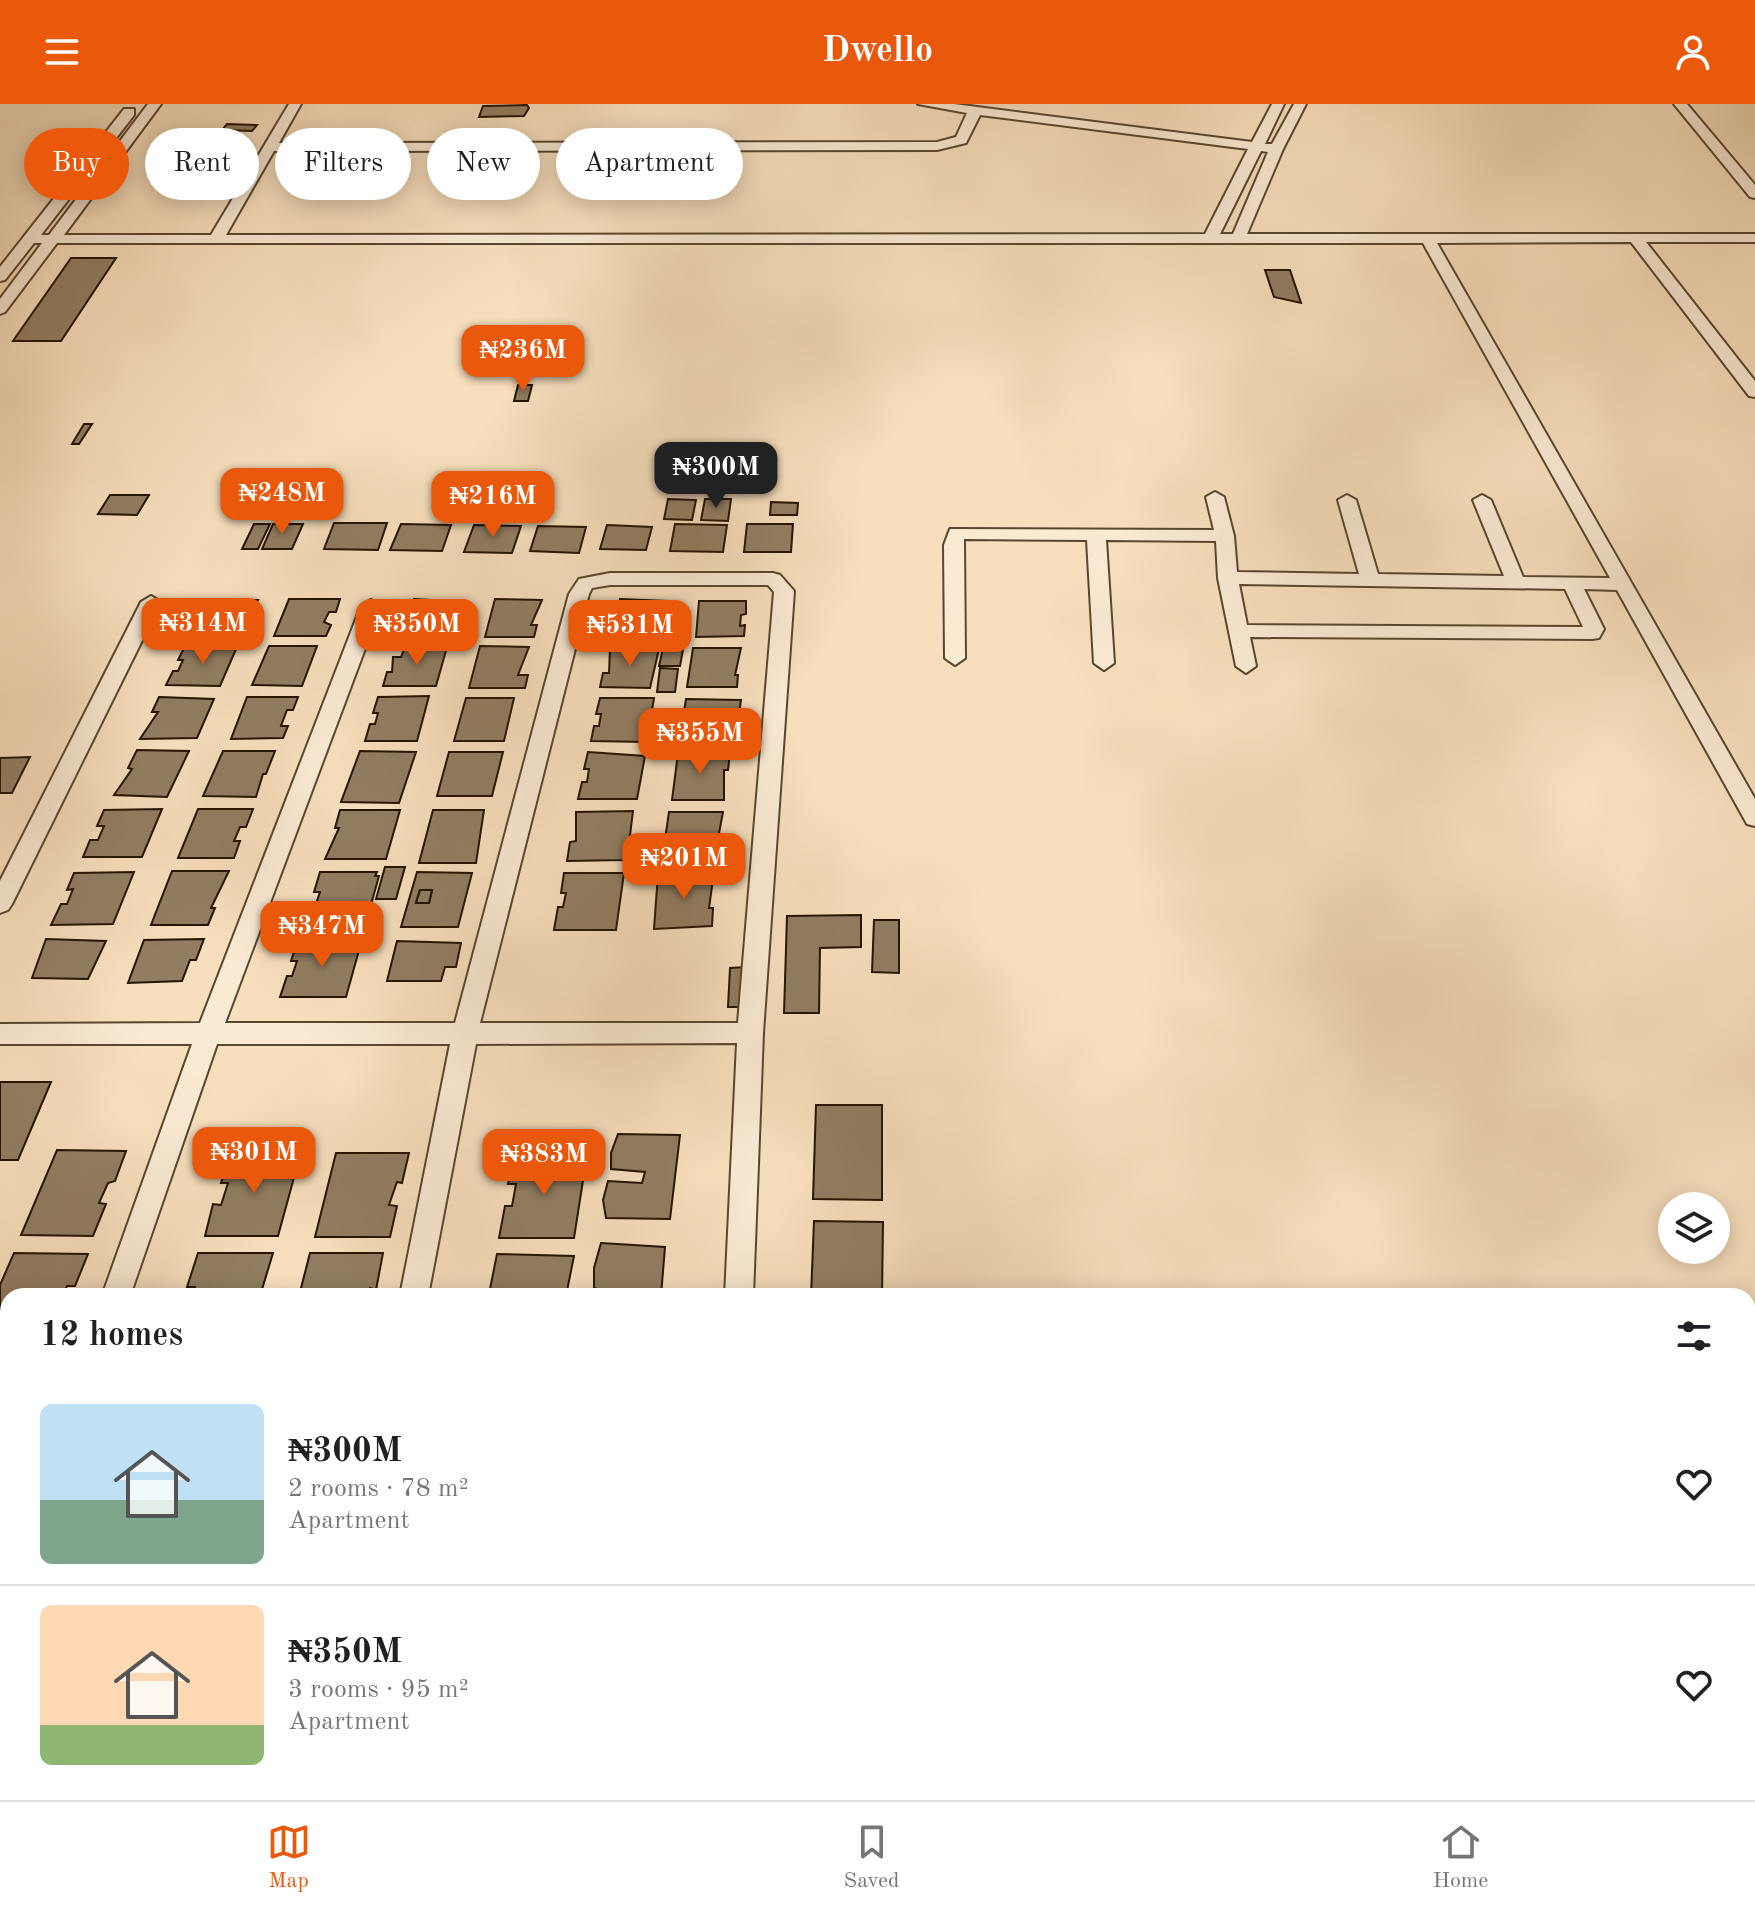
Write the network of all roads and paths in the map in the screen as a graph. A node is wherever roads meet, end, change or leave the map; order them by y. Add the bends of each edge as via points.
1 (135, 104) edge
2 (155, 104) edge
3 (295, 104) edge
4 (924, 104) edge
5 (1278, 104) edge
6 (1300, 104) edge
7 (1680, 104) edge
8 (975, 111) junction
9 (267, 147) junction
10 (1255, 147) junction
11 (1276, 149) junction
12 (1755, 194) edge
13 (1239, 236) junction
14 (217, 237) junction
15 (1211, 237) junction
16 (1755, 238) edge
17 (32, 239) junction
18 (56, 239) junction
19 (1428, 239) junction
20 (1637, 240) junction
21 (0, 277) edge
22 (0, 309) edge
23 (1755, 392) edge
24 (1215, 497) dead end
25 (1347, 500) dead end
26 (1482, 500) dead end
27 (1096, 534) junction
28 (1225, 536) junction
29 (1228, 578) junction
30 (1370, 579) junction
31 (1516, 582) junction
32 (1572, 584) junction
33 (1621, 584) junction
34 (151, 602) dead end
35 (371, 606) dead end
36 (1237, 631) junction
37 (955, 658) dead end
38 (1104, 663) dead end
39 (1246, 666) dead end
40 (1755, 818) edge
41 (0, 904) edge
42 (465, 1033) junction
43 (750, 1033) junction
44 (0, 1034) edge
45 (208, 1034) junction
46 (119, 1288) edge
47 (416, 1288) edge
48 (739, 1288) edge

1 - 17 street
2 - 18 street
3 - 9 street
4 - 8 street
5 - 10 street
6 - 11 street
7 - 12 street
8 - 9 street via 961,140 937,146
8 - 10 street
9 - 14 street
10 - 11 street
10 - 15 street
11 - 13 street
13 - 15 street
13 - 19 street
14 - 15 street
14 - 18 street
16 - 20 street
17 - 18 street
17 - 21 street
18 - 22 street
19 - 20 street
19 - 33 street
20 - 23 street
24 - 28 street
25 - 30 street
26 - 31 street
27 - 28 street
27 - 37 street via 957,533
27 - 38 street
28 - 29 street
29 - 30 street
29 - 36 street
30 - 31 street
31 - 32 street
32 - 33 street
32 - 36 street via 1592,633
33 - 40 street
34 - 41 street
35 - 45 street
36 - 39 street
42 - 43 street
42 - 43 street via 586,583 773,579 784,591
42 - 45 street
42 - 47 street
43 - 48 street
44 - 45 street
45 - 46 street

